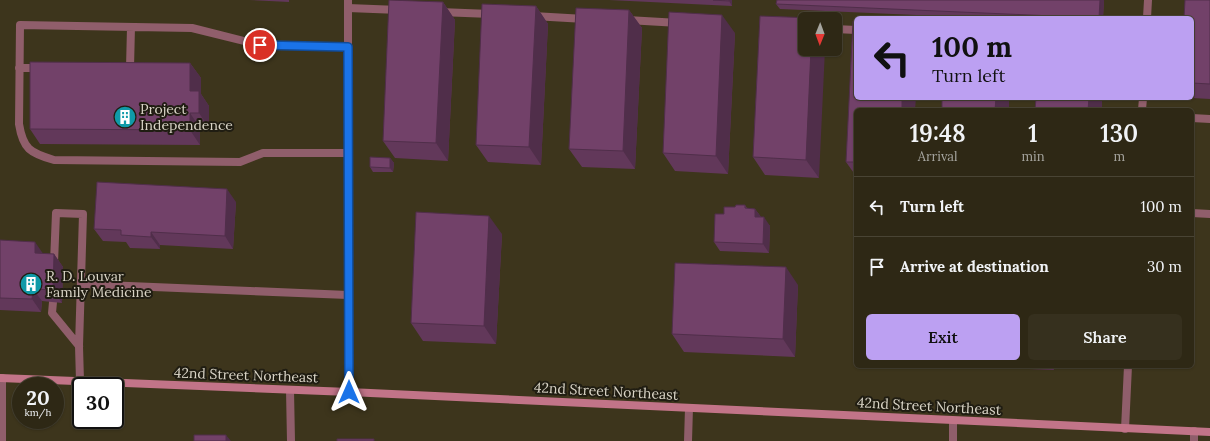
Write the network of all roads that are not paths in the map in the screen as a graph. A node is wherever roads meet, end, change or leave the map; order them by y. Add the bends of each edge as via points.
1 (1148, 0) edge
2 (348, 4) edge
3 (404, 10) edge
4 (428, 11) edge
5 (497, 14) edge
6 (527, 16) edge
7 (1147, 16) edge
8 (596, 19) edge
9 (620, 20) edge
10 (688, 23) edge
11 (131, 27) junction
12 (842, 29) edge
13 (854, 30) edge
14 (348, 47) junction
15 (19, 68) junction
16 (51, 68) edge
17 (114, 68) edge
18 (1194, 118) edge
19 (1210, 119) edge
20 (348, 153) junction
21 (1194, 213) edge
22 (1210, 214) edge
23 (53, 266) edge
24 (81, 284) junction
25 (348, 295) junction
26 (52, 302) edge
27 (79, 346) junction
28 (1128, 368) edge
29 (80, 377) edge
30 (1, 378) edge
31 (72, 381) edge
32 (124, 383) edge
33 (290, 390) junction
34 (349, 392) junction
35 (689, 408) junction
36 (953, 421) junction
37 (1125, 429) junction
38 (1194, 431) junction
39 (1210, 432) edge
40 (2, 441) edge
41 (290, 441) edge
42 (688, 441) edge
43 (953, 441) edge
44 (1194, 441) edge

1 - 7 street
2 - 3 street
2 - 14 street
4 - 5 street
6 - 8 street
9 - 10 street
11 - 14 street via 192,28 260,45
11 - 15 street via 20,25
11 - 17 street via 130,68
12 - 13 street
14 - 20 street
15 - 16 street
15 - 20 street via 21,138 29,149 39,156 54,160 240,162 263,153
18 - 19 street
20 - 25 street
21 - 22 street
23 - 24 street via 56,212 83,214
24 - 25 street
24 - 27 street
25 - 34 street
26 - 27 street via 52,313
27 - 29 street
28 - 37 street
30 - 31 street, 42nd Street Northeast
30 - 40 street
32 - 33 street, 42nd Street Northeast
33 - 34 street, 42nd Street Northeast
33 - 41 street
34 - 35 street, 42nd Street Northeast
35 - 36 street, 42nd Street Northeast
35 - 42 street
36 - 37 street, 42nd Street Northeast
36 - 43 street
37 - 38 street, 42nd Street Northeast
38 - 39 street, 42nd Street Northeast
38 - 44 street

